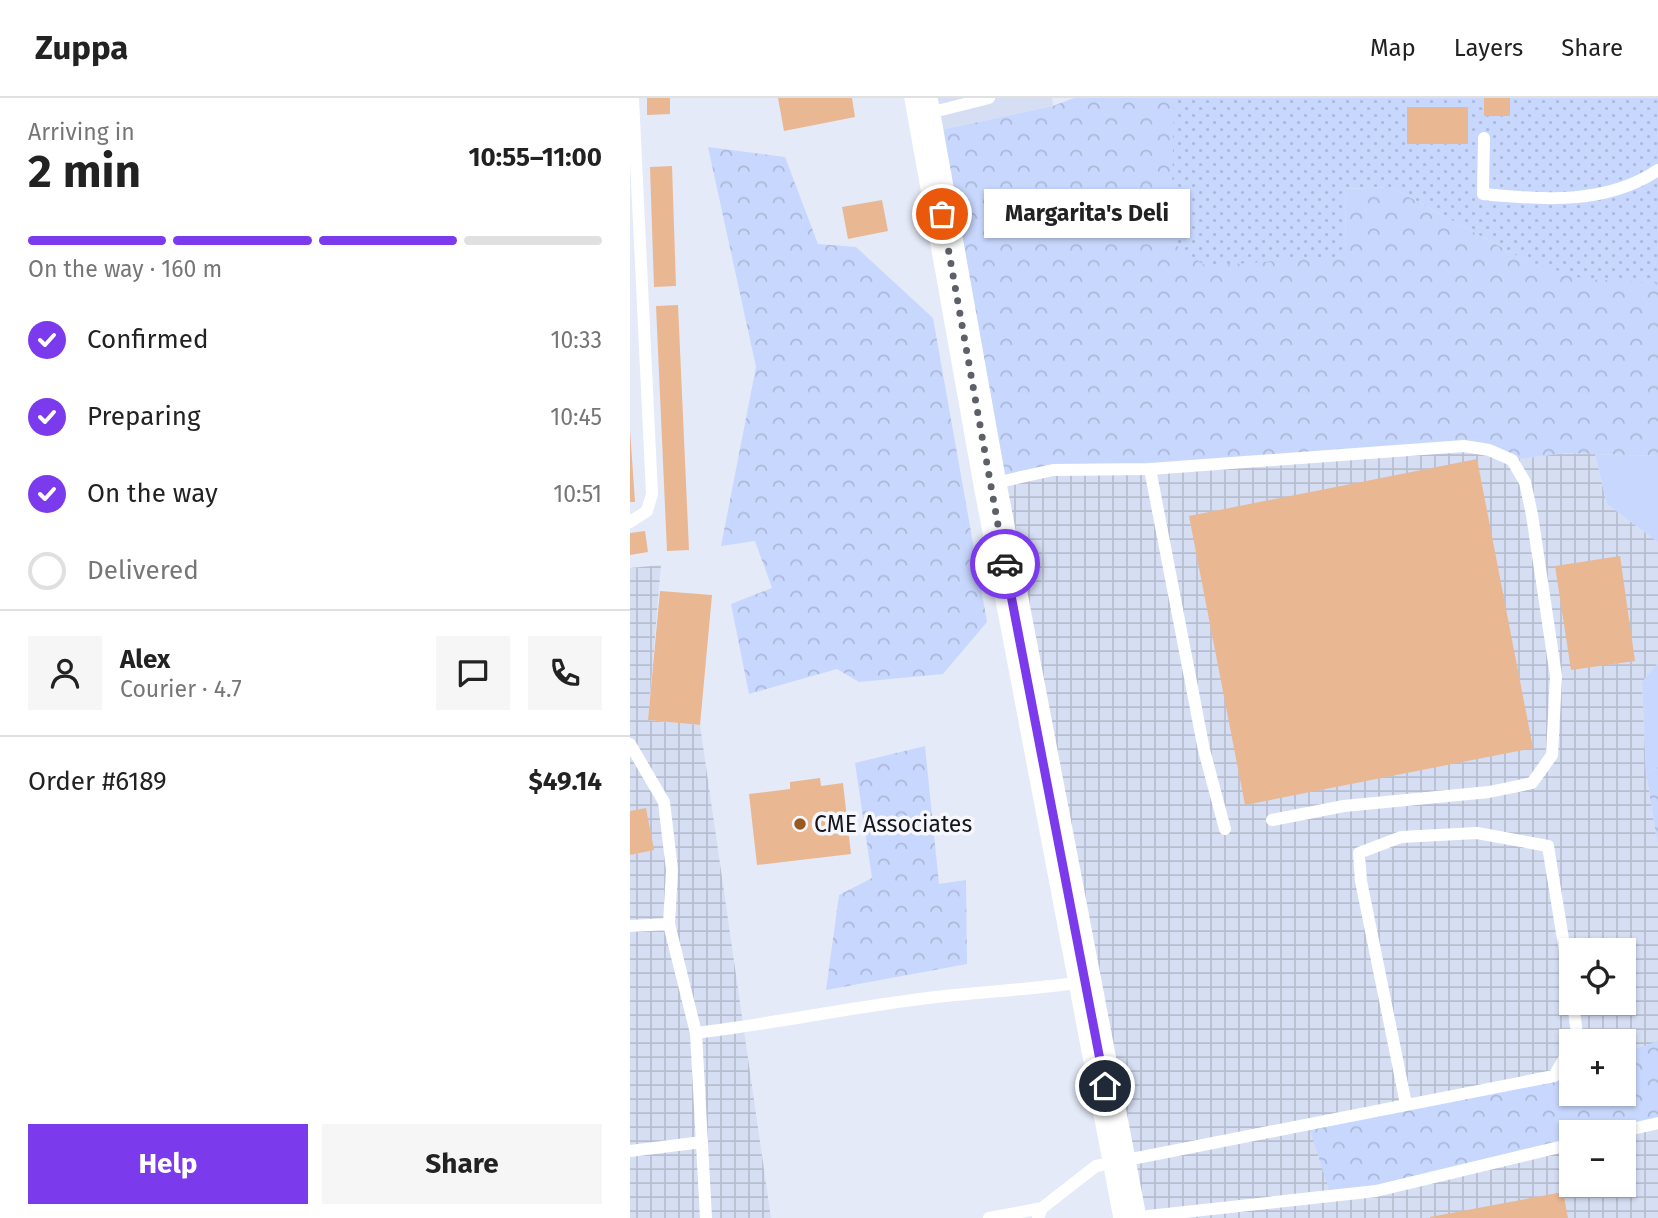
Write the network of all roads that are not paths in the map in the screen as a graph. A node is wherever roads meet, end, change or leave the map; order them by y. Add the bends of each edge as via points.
1 (633, 98) edge
2 (989, 98) edge
3 (922, 106) edge
4 (1484, 138) dead end
5 (1658, 170) edge
6 (636, 291) edge
7 (1150, 469) junction
8 (990, 484) junction
9 (630, 522) edge
10 (630, 744) edge
11 (1272, 820) dead end
12 (1225, 829) dead end
13 (669, 923) junction
14 (630, 926) edge
15 (1563, 938) edge
16 (1087, 981) junction
17 (696, 1033) junction
18 (1559, 1068) edge
19 (1406, 1104) junction
20 (1658, 1123) edge
21 (1636, 1128) edge
22 (702, 1142) junction
23 (1559, 1147) edge
24 (630, 1151) edge
25 (1118, 1164) junction
26 (1040, 1213) edge
27 (706, 1218) edge
28 (989, 1218) edge
29 (1130, 1218) edge

1 - 6 lane
2 - 3 lane
3 - 8 street
4 - 5 lane via 1483,194 1577,198 1630,184
6 - 9 lane via 652,494 647,511
7 - 8 lane via 1053,470
7 - 11 lane via 1464,446 1512,460 1525,482 1556,676 1552,755 1532,783 1489,792 1344,806
7 - 12 lane via 1203,750
8 - 16 street
10 - 13 lane via 664,802 672,870
13 - 14 lane
13 - 17 lane
15 - 19 lane via 1548,846 1477,833 1401,837 1359,853
16 - 17 lane via 944,996
16 - 25 street
17 - 22 lane
18 - 19 lane via 1555,1076
19 - 25 lane
20 - 21 lane
22 - 24 lane
22 - 27 lane
23 - 29 lane via 1376,1191
25 - 26 lane via 1096,1166
25 - 29 street
26 - 28 lane

